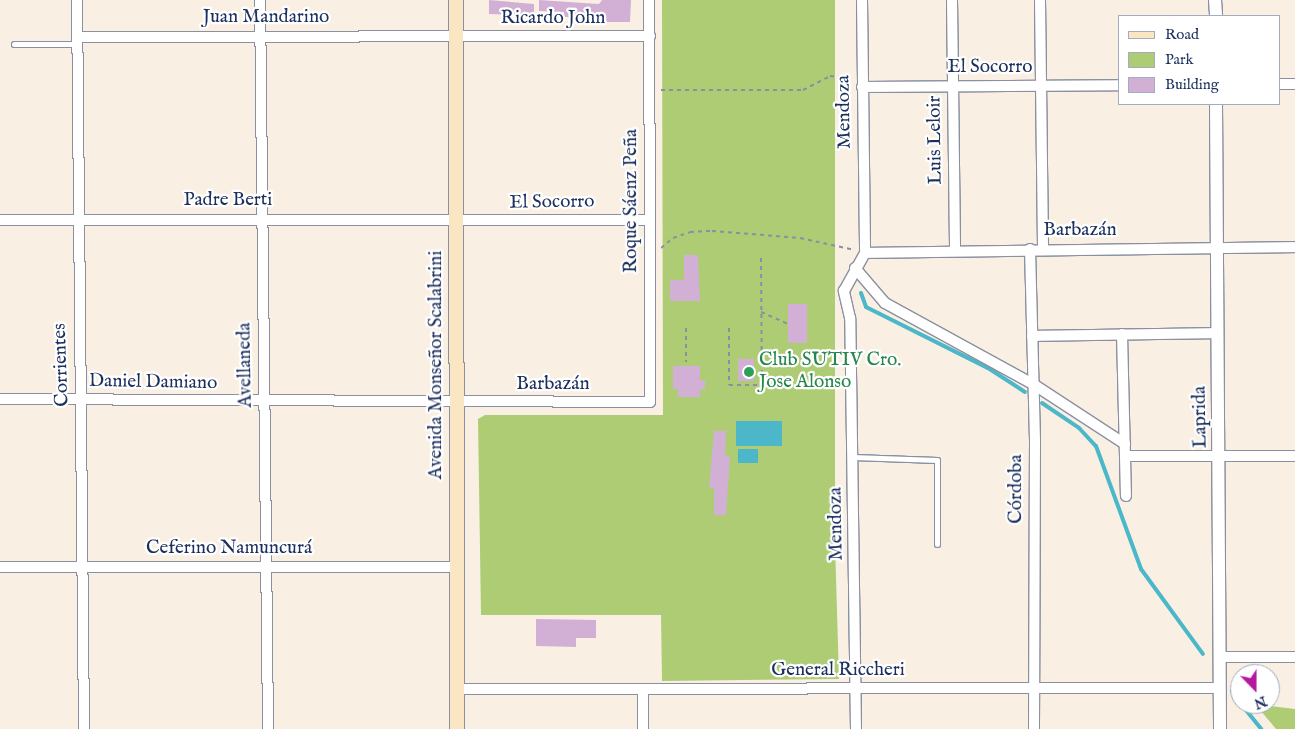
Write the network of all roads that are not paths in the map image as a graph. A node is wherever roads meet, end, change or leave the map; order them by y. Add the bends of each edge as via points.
1 (76, 0) edge
2 (260, 0) edge
3 (456, 0) edge
4 (650, 0) edge
5 (862, 0) edge
6 (952, 0) edge
7 (1040, 0) edge
8 (1215, 0) edge
9 (1216, 15) edge
10 (260, 35) junction
11 (650, 36) junction
12 (456, 37) junction
13 (77, 41) junction
14 (14, 44) dead end
15 (862, 83) junction
16 (1280, 84) edge
17 (1295, 84) edge
18 (1041, 85) junction
19 (1118, 85) edge
20 (952, 86) junction
21 (1216, 105) edge
22 (262, 218) junction
23 (0, 220) edge
24 (77, 220) junction
25 (649, 220) junction
26 (456, 222) junction
27 (1295, 247) edge
28 (1043, 248) junction
29 (1216, 248) junction
30 (1030, 249) junction
31 (955, 250) junction
32 (865, 252) junction
33 (855, 268) junction
34 (1218, 333) junction
35 (1122, 334) junction
36 (1032, 336) junction
37 (1033, 384) junction
38 (0, 399) edge
39 (78, 399) junction
40 (264, 402) junction
41 (456, 402) junction
42 (650, 402) joint
43 (1125, 444) junction
44 (1125, 456) junction
45 (1220, 456) junction
46 (1295, 456) edge
47 (853, 457) junction
48 (1126, 496) dead end
49 (937, 544) dead end
50 (82, 565) junction
51 (0, 567) edge
52 (457, 567) junction
53 (267, 568) junction
54 (1220, 657) junction
55 (1295, 657) edge
56 (1034, 687) junction
57 (643, 688) junction
58 (856, 688) junction
59 (1220, 688) junction
60 (457, 689) junction
61 (84, 729) edge
62 (268, 729) edge
63 (457, 729) edge
64 (643, 729) edge
65 (856, 729) edge
66 (1034, 729) edge
67 (1220, 729) edge

1 - 13 street, Corrientes
2 - 10 street, Avellaneda
3 - 12 main road, Avenida Monseñor Scalabrini
4 - 11 street, Roque Sáenz Peña
5 - 15 street, Mendoza
6 - 20 street, Luis Leloir
7 - 18 street
8 - 9 street
10 - 12 street, Juan Mandarino
10 - 13 street, Juan Mandarino
10 - 22 street, Avellaneda
11 - 12 street, Ricardo John
11 - 25 street, Roque Sáenz Peña
12 - 26 main road, Avenida Monseñor Scalabrini
13 - 14 lane
13 - 24 street, Corrientes
15 - 20 street, El Socorro
15 - 32 street, Mendoza
16 - 17 street
18 - 19 street, El Socorro
18 - 20 street, El Socorro
18 - 28 street
20 - 31 street, Luis Leloir
21 - 29 street, Laprida
22 - 24 street, Padre Berti
22 - 26 street, Padre Berti
22 - 40 street, Avellaneda
23 - 24 street, Padre Berti
24 - 39 street, Corrientes
25 - 26 street, El Socorro
25 - 42 street, Roque Sáenz Peña
26 - 41 main road, Avenida Monseñor Scalabrini
27 - 29 street, Barbazán
28 - 29 street, Barbazán
28 - 30 street, Barbazán
29 - 34 street, Laprida
30 - 31 street, Barbazán
30 - 36 street, Córdoba
31 - 32 street, Barbazán
32 - 33 street, Mendoza
33 - 37 street via 885,303
33 - 47 street, Mendoza via 844,291 850,318
34 - 35 street
34 - 45 street, Laprida
35 - 36 street
35 - 43 street
36 - 37 street, Córdoba
37 - 43 street
37 - 56 street, Córdoba
38 - 39 street, Daniel Damiano
39 - 40 street, Daniel Damiano
39 - 50 street, Corrientes via 82,414
40 - 41 street, Daniel Damiano
40 - 53 street, Avellaneda
41 - 42 street, Barbazán
41 - 52 main road, Avenida Monseñor Scalabrini
43 - 44 street
44 - 45 street
44 - 48 street
45 - 46 street
45 - 54 street, Laprida
47 - 49 lane via 936,460
47 - 58 street, Mendoza
50 - 51 street, Ceferino Namuncurá
50 - 53 street, Ceferino Namuncurá
50 - 61 street, Corrientes
52 - 53 street, Ceferino Namuncurá
52 - 60 main road, Avenida Monseñor Scalabrini
53 - 62 street, Avellaneda
54 - 55 street
54 - 59 street, Laprida
56 - 58 street, General Riccheri
56 - 59 street, General Riccheri
56 - 66 street, Córdoba
57 - 58 street, General Riccheri
57 - 60 street, General Riccheri
57 - 64 street
58 - 65 street, Mendoza
59 - 67 street, Laprida
60 - 63 main road, Avenida Monseñor Scalabrini

